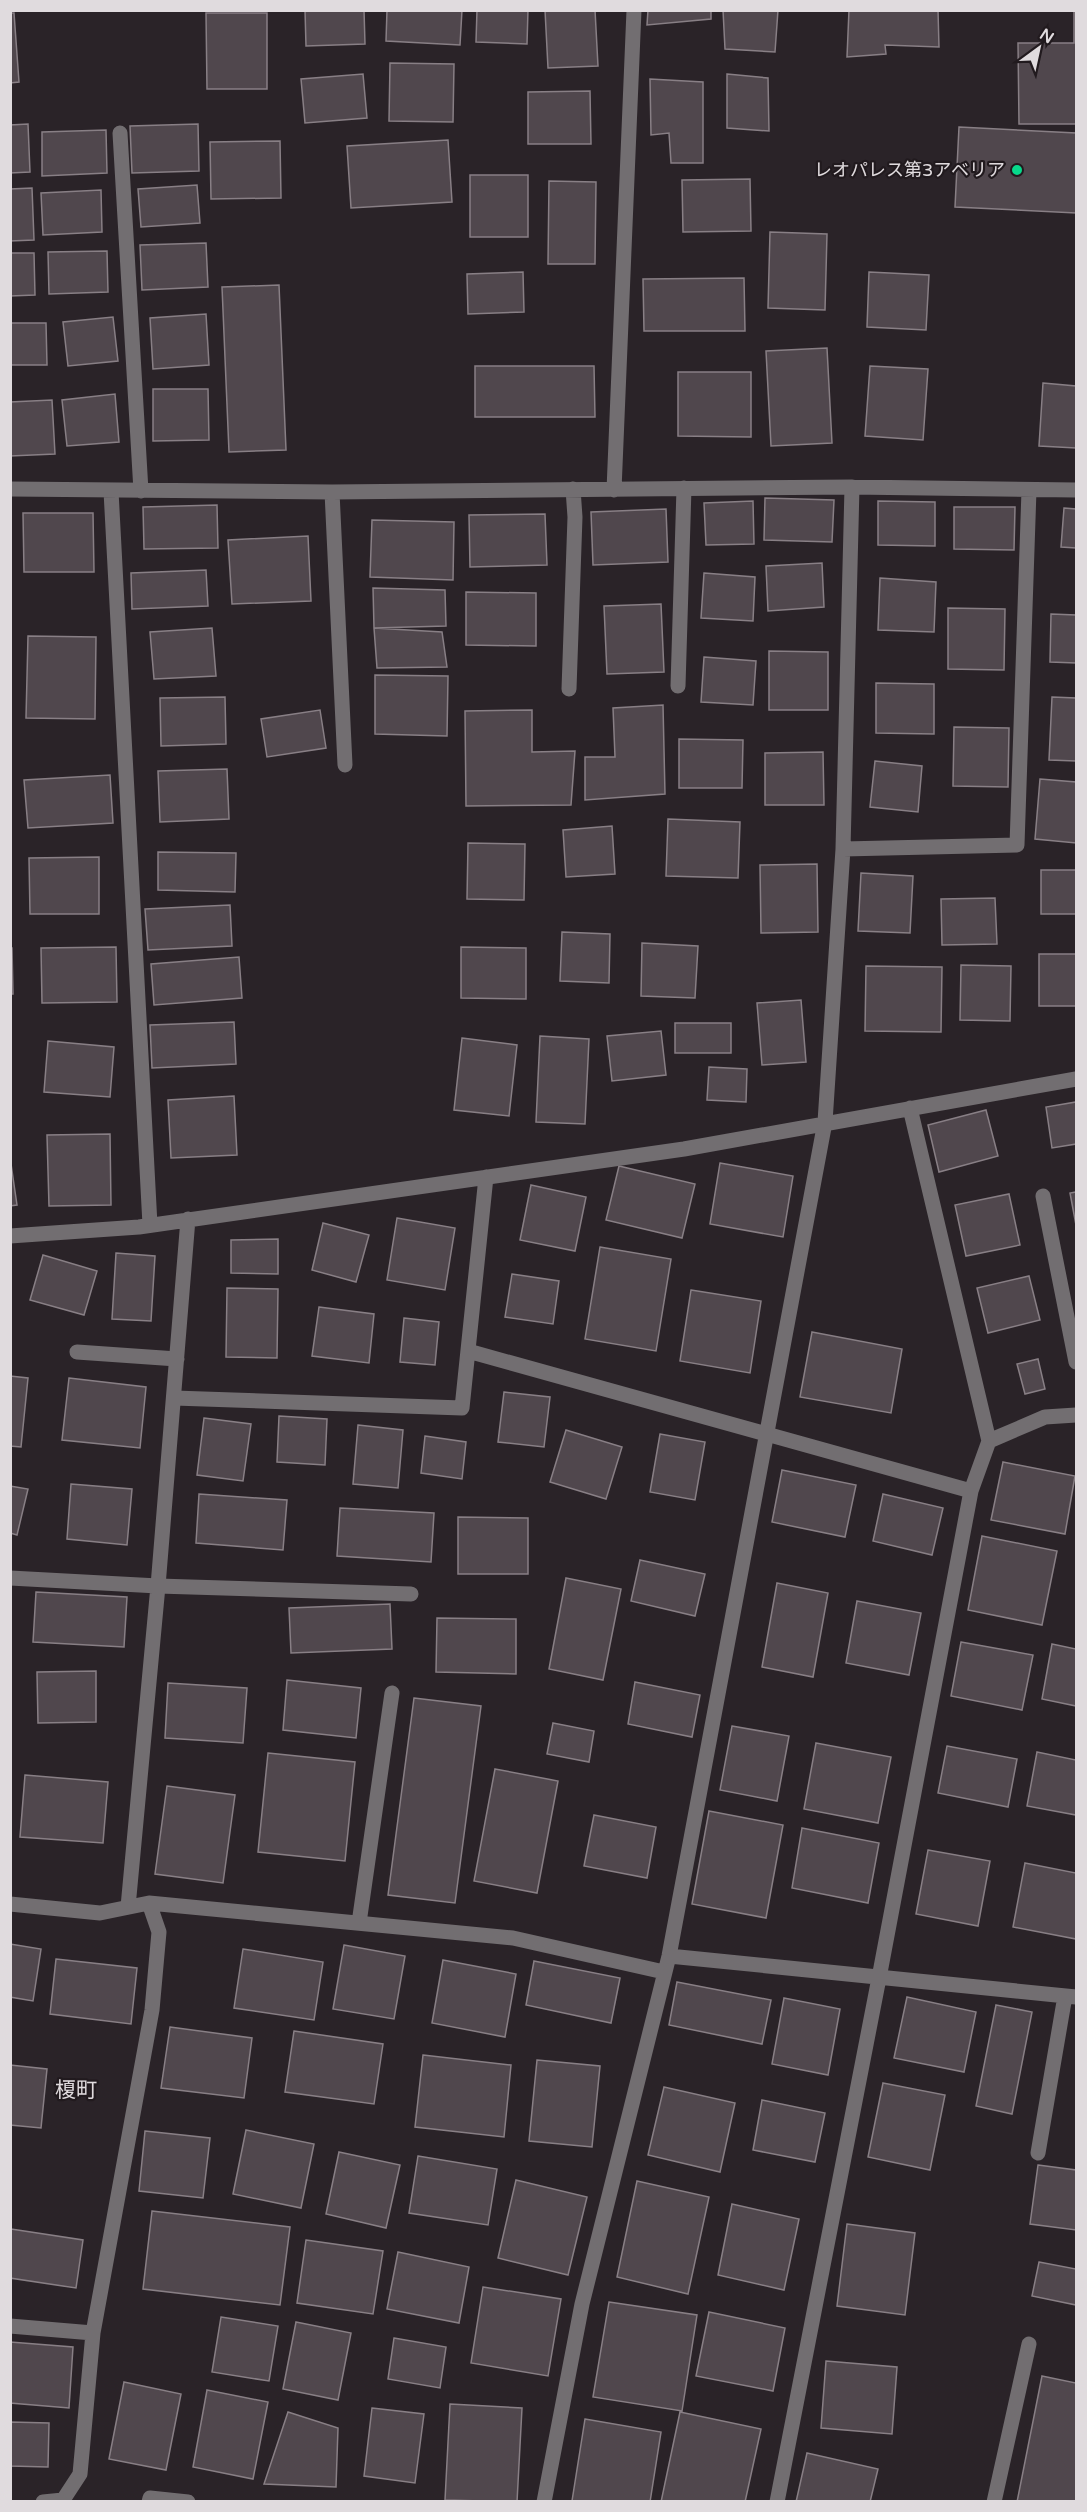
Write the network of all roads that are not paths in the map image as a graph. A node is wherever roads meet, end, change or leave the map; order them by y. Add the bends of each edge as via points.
1 (634, 10) edge
2 (120, 133) dead end
3 (852, 487) junction
4 (684, 488) junction
5 (10, 489) edge
6 (573, 489) junction
7 (614, 490) junction
8 (1029, 490) junction
9 (1077, 490) edge
10 (111, 491) junction
11 (141, 491) junction
12 (332, 492) junction
13 (678, 687) dead end
14 (569, 689) dead end
15 (345, 765) dead end
16 (843, 849) junction
17 (1077, 1079) edge
18 (910, 1108) junction
19 (825, 1122) junction
20 (486, 1177) junction
21 (1043, 1197) dead end
22 (188, 1220) junction
23 (150, 1225) junction
24 (10, 1236) edge
25 (468, 1351) junction
26 (77, 1352) dead end
27 (177, 1359) junction
28 (1077, 1362) edge
29 (174, 1398) junction
30 (1077, 1415) edge
31 (767, 1432) junction
32 (989, 1441) junction
33 (971, 1491) junction
34 (10, 1578) edge
35 (158, 1586) junction
36 (411, 1594) dead end
37 (392, 1693) dead end
38 (149, 1903) junction
39 (10, 1904) edge
40 (128, 1907) junction
41 (359, 1923) junction
42 (669, 1956) junction
43 (664, 1972) junction
44 (879, 1978) junction
45 (1071, 1996) edge
46 (1038, 2154) dead end
47 (10, 2326) edge
48 (93, 2333) junction
49 (1029, 2344) dead end
50 (43, 2502) edge
51 (149, 2502) edge
52 (188, 2502) edge
53 (544, 2502) edge
54 (777, 2502) edge
55 (993, 2502) edge

1 - 7 street
2 - 11 street
3 - 4 street
3 - 8 street
3 - 16 street
4 - 7 street
4 - 13 street
5 - 10 street
6 - 7 street
6 - 12 street
6 - 14 street
8 - 9 street
8 - 16 street via 1017,845
10 - 11 street
10 - 23 street
11 - 12 street
12 - 15 street
16 - 19 street
17 - 18 street
18 - 19 street
18 - 32 street
19 - 20 street via 684,1149
19 - 31 street
20 - 22 street
20 - 25 street
21 - 28 street
22 - 23 street
22 - 27 street
23 - 24 street
25 - 29 street via 462,1408
25 - 31 street
26 - 27 street
27 - 29 street
29 - 35 street
30 - 32 street via 1045,1417
31 - 33 street
31 - 42 street
32 - 33 street
33 - 44 street
34 - 35 street
35 - 36 street
35 - 40 street
37 - 41 street
38 - 40 street
38 - 41 street
38 - 48 street via 159,1932 152,2010
39 - 40 street via 100,1913
41 - 43 street via 513,1938
42 - 43 street
42 - 44 street
43 - 53 street via 582,2304
44 - 45 street
44 - 54 street
45 - 46 street
47 - 48 street
48 - 50 street via 80,2474 63,2500
49 - 55 street
51 - 52 street via 150,2498

